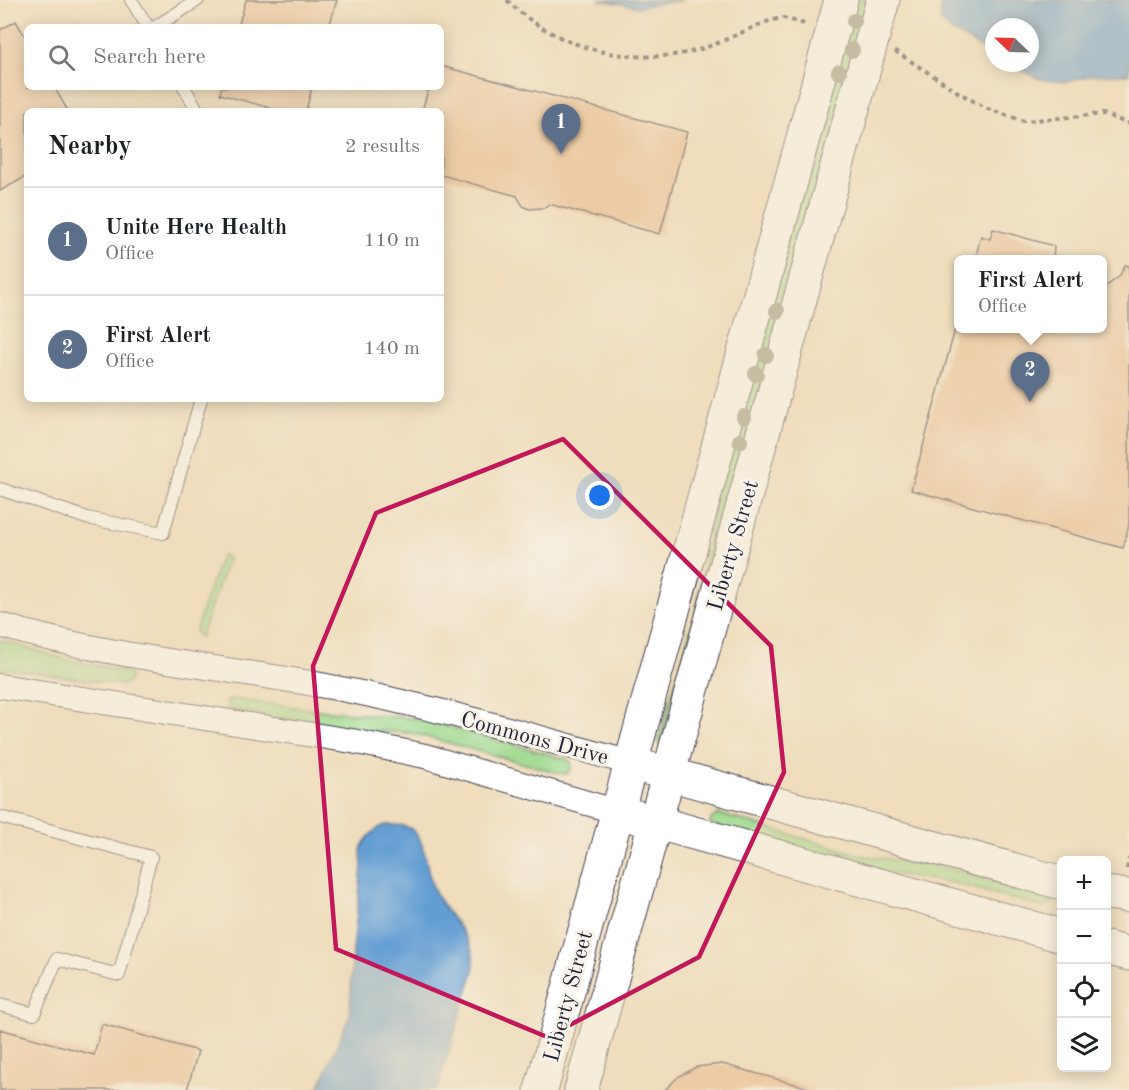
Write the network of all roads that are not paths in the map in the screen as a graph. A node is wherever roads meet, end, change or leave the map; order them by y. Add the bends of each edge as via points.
1 (132, 0) edge
2 (198, 0) edge
3 (842, 0) edge
4 (883, 0) edge
5 (146, 24) edge
6 (161, 24) edge
7 (186, 90) edge
8 (196, 108) edge
9 (200, 402) edge
10 (0, 489) edge
11 (0, 625) edge
12 (0, 686) edge
13 (631, 763) junction
14 (668, 775) junction
15 (618, 812) junction
16 (0, 817) edge
17 (655, 821) junction
18 (1057, 882) edge
19 (1057, 935) edge
20 (1111, 949) edge
21 (1129, 954) edge
22 (0, 1005) edge
23 (541, 1090) edge
24 (581, 1090) edge

1 - 5 lane
2 - 6 lane
3 - 13 street, Liberty Street
4 - 14 street, Liberty Street
7 - 8 lane
9 - 10 lane via 163,533 87,518
11 - 13 street, Commons Drive via 54,642 118,655 404,702
12 - 15 street via 362,743 425,756
13 - 14 street, Commons Drive
13 - 15 street, Liberty Street
14 - 17 street, Liberty Street
14 - 18 street, Commons Drive
15 - 17 street
15 - 23 street, Liberty Street
16 - 22 lane via 150,857 119,975 57,959 34,1014
17 - 19 street
17 - 24 street, Liberty Street
20 - 21 street

